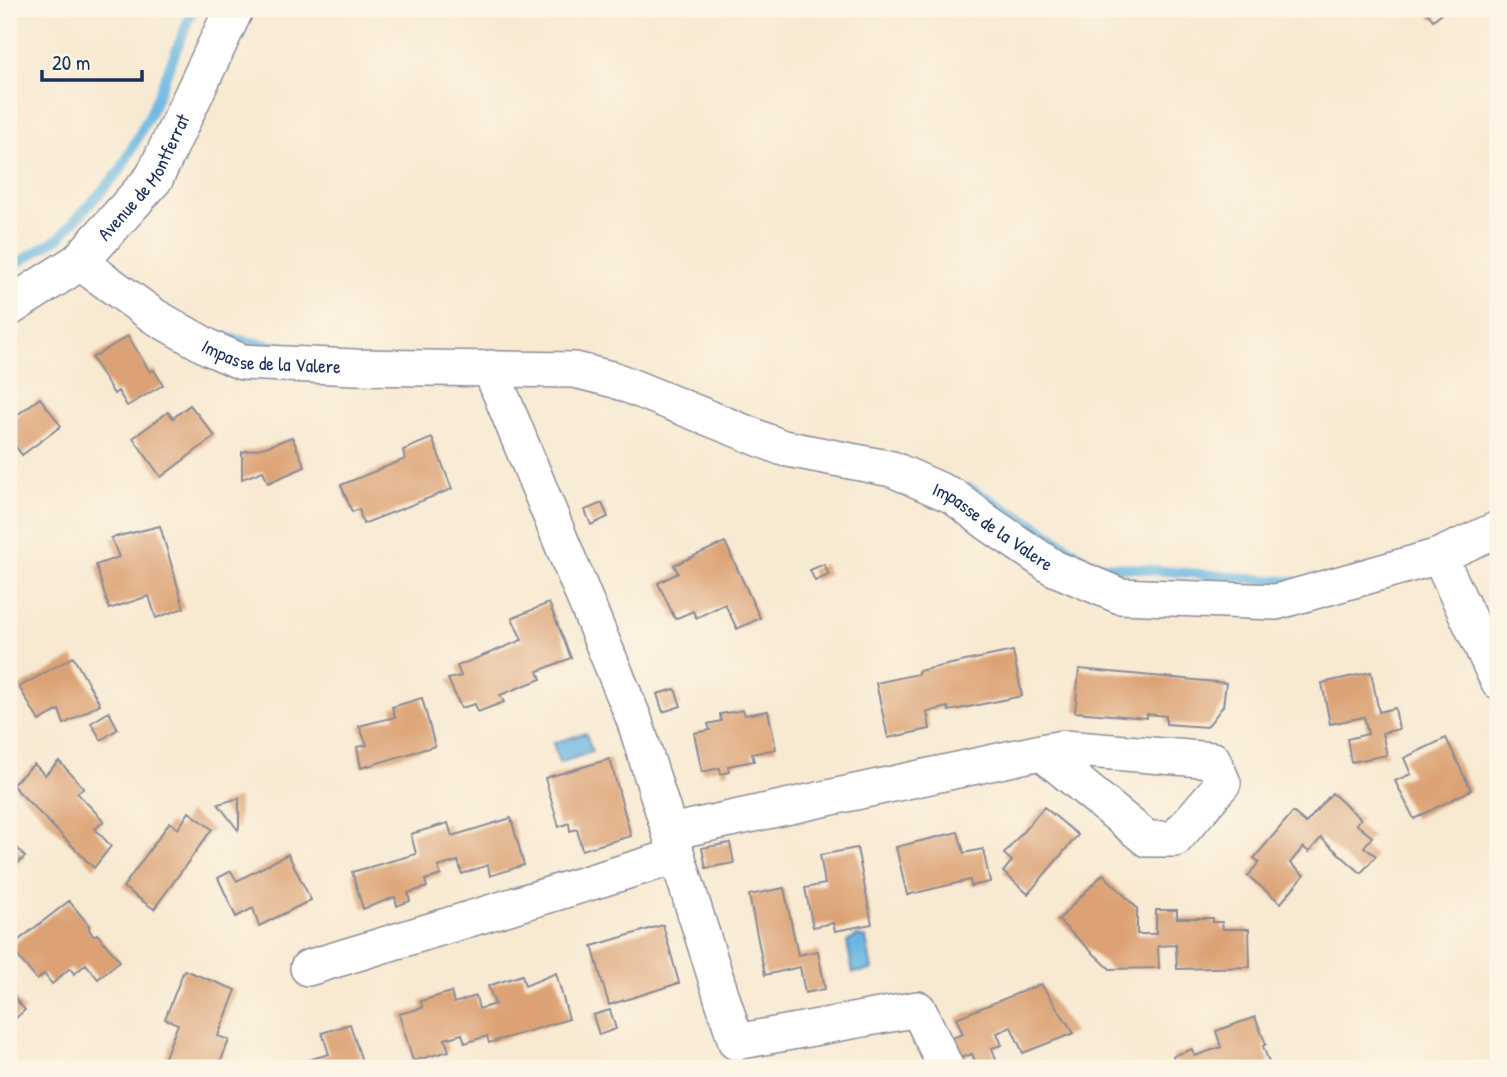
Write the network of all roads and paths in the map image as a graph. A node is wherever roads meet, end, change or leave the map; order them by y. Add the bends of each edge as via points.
1 (234, 9) edge
2 (79, 262) junction
3 (9, 307) edge
4 (489, 368) junction
5 (1498, 529) edge
6 (1439, 556) junction
7 (1498, 681) edge
8 (1041, 752) dead end
9 (674, 844) junction
10 (309, 968) dead end
11 (946, 1068) edge

1 - 2 street, Avenue de Montferrat via 154,178
2 - 3 street, Avenue de Montferrat
2 - 4 street, Impasse de la Valere via 154,316 242,362
4 - 6 street, Impasse de la Valere via 575,370 615,380 783,448 892,468 953,496 1054,568 1120,596 1276,603
4 - 9 street via 634,719
5 - 6 street, Impasse de la Valere
6 - 7 street
8 - 9 street
9 - 10 street
9 - 11 street via 736,1042 918,1009

